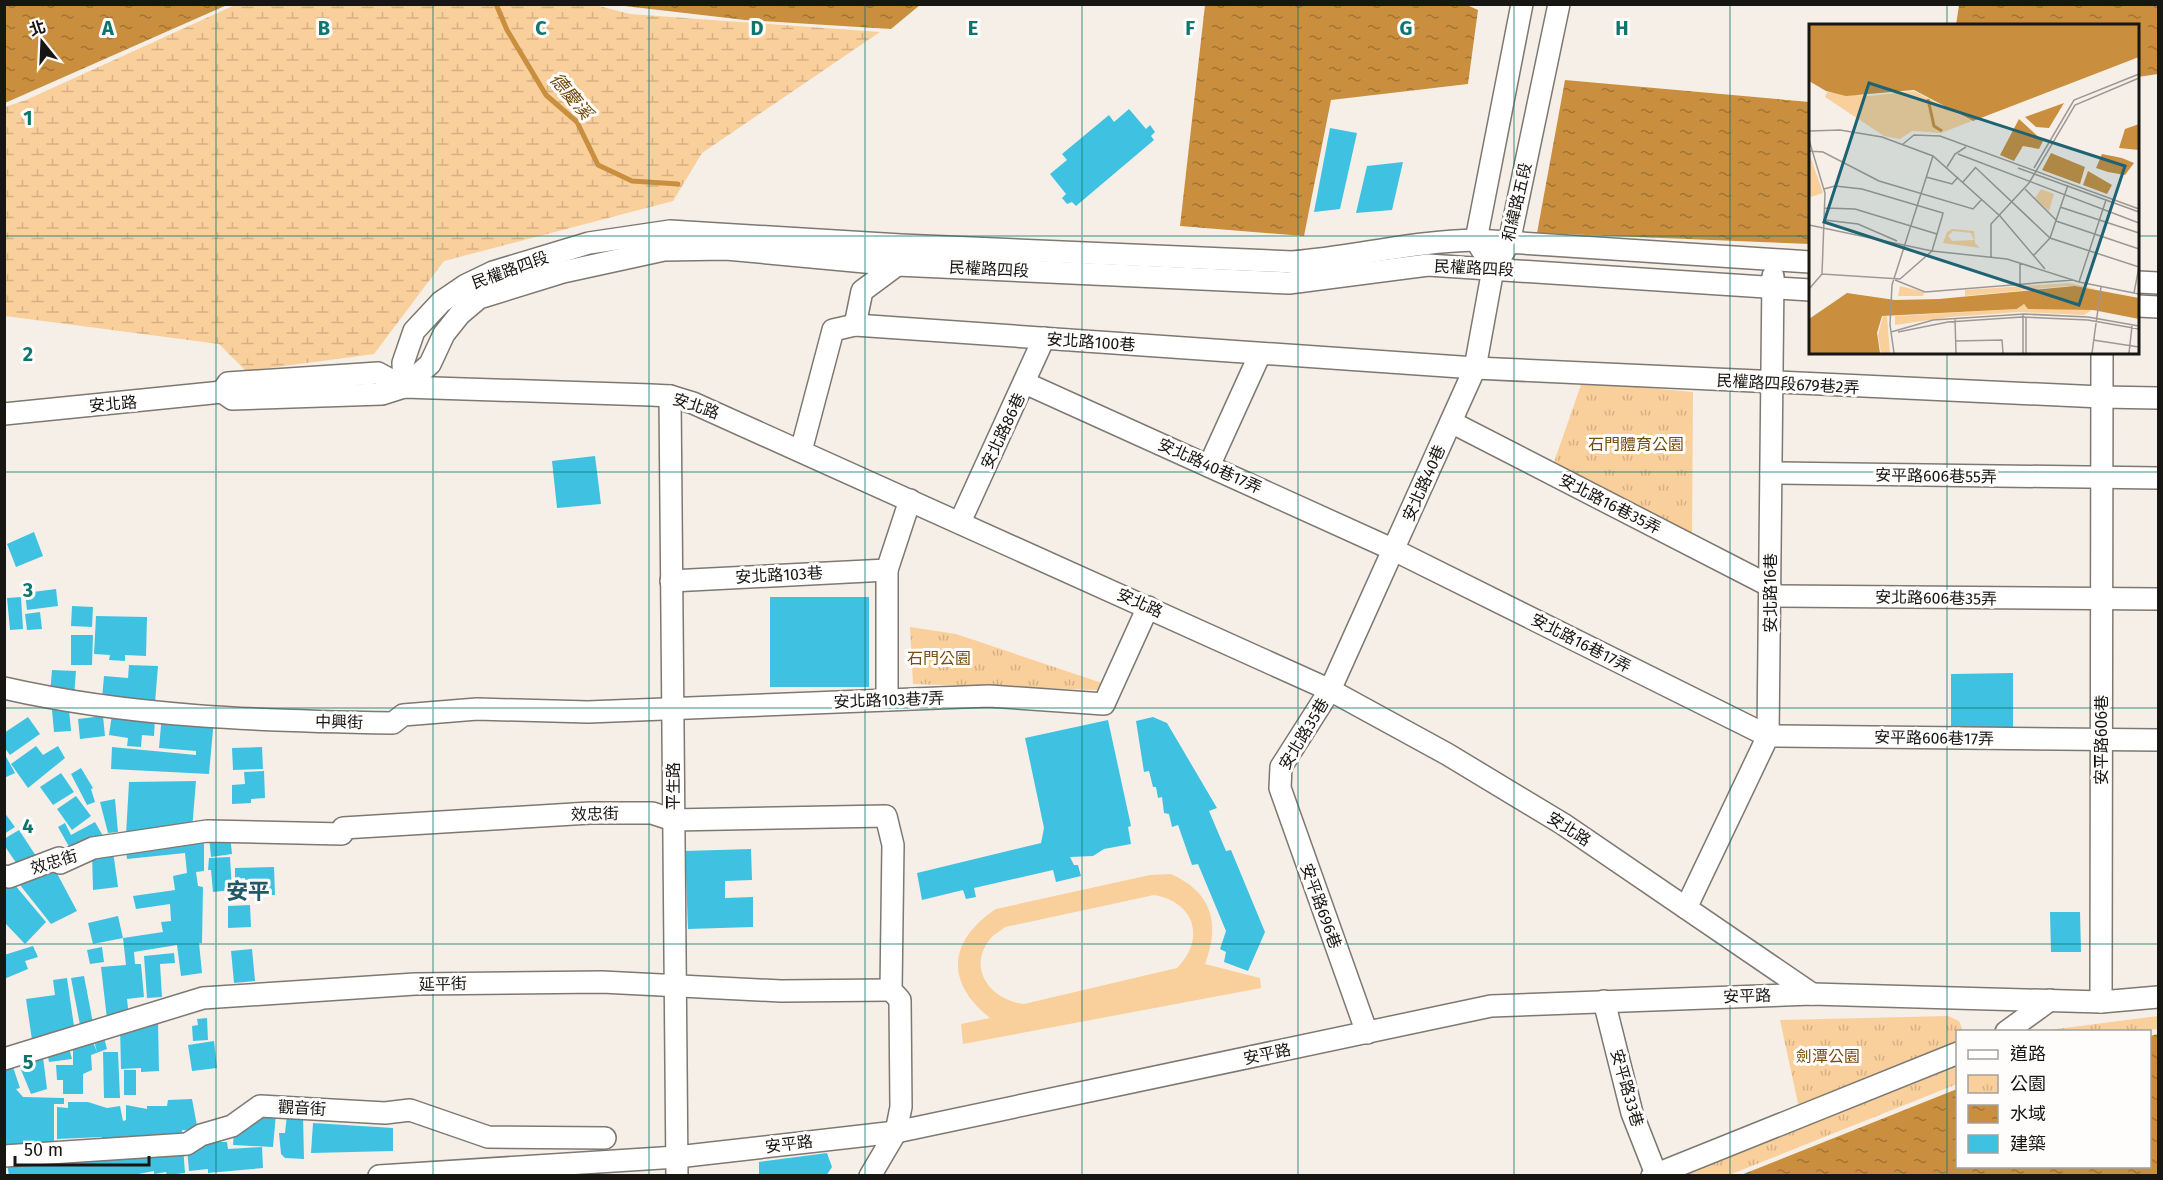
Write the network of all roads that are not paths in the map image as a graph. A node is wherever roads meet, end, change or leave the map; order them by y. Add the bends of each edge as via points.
1 (1522, 4) edge
2 (1559, 4) edge
3 (1476, 240) junction
4 (1509, 243) junction
5 (899, 255) junction
6 (1774, 260) junction
7 (1809, 262) edge
8 (1493, 269) junction
9 (2139, 282) edge
10 (2158, 283) edge
11 (1773, 288) junction
12 (1809, 290) edge
13 (2139, 306) edge
14 (2158, 307) edge
15 (855, 325) junction
16 (1044, 338) junction
17 (1260, 354) junction
18 (2102, 354) edge
19 (1475, 368) junction
20 (1025, 383) junction
21 (1772, 383) junction
22 (404, 387) junction
23 (670, 396) junction
24 (2101, 397) junction
25 (2158, 398) edge
26 (4, 414) edge
27 (1451, 422) junction
28 (801, 451) junction
29 (1209, 466) junction
30 (1771, 473) junction
31 (2158, 478) edge
32 (2100, 479) junction
33 (910, 500) junction
34 (960, 522) junction
35 (1394, 550) junction
36 (886, 570) junction
37 (670, 581) junction
38 (1770, 591) junction
39 (2101, 599) junction
40 (2158, 600) edge
41 (1148, 607) junction
42 (4, 688) edge
43 (1330, 690) junction
44 (887, 700) junction
45 (673, 708) junction
46 (1768, 736) junction
47 (2101, 740) junction
48 (2158, 740) edge
49 (1279, 778) joint
50 (673, 820) junction
51 (4, 876) edge
52 (1686, 908) junction
53 (674, 984) junction
54 (891, 990) junction
55 (1812, 994) junction
56 (2158, 997) edge
57 (2050, 1000) junction
58 (1604, 1001) junction
59 (2101, 1002) junction
60 (2009, 1030) edge
61 (1367, 1033) junction
62 (1956, 1054) edge
63 (4, 1059) edge
64 (896, 1132) junction
65 (605, 1138) dead end
66 (4, 1156) edge
67 (677, 1166) edge
68 (1654, 1175) edge
69 (379, 1176) edge
70 (870, 1176) edge

1 - 3 street, 和緯路五段
2 - 4 street, 和緯路五段
3 - 4 street, 民權路四段
3 - 5 street, 民權路四段 via 1423,243 1292,262
3 - 8 street, 和緯路五段
4 - 6 street, 民權路四段
4 - 8 street, 和緯路五段
5 - 8 street, 民權路四段 via 1289,283 1428,265
5 - 15 street via 862,291
5 - 22 street, 民權路四段 via 664,250 563,272 479,298 444,334 430,364
5 - 22 street, 民權路四段 via 669,231 589,243 493,272 441,302 414,331 403,363
6 - 7 street, 民權路四段
6 - 11 street, 安北路16巷
8 - 11 street, 民權路四段
8 - 19 street, 安北路40巷
9 - 10 street
11 - 12 street, 民權路四段
11 - 21 street, 安北路16巷
13 - 14 street
15 - 16 street, 安北路100巷
15 - 28 street, 安北路100巷 via 832,330
16 - 17 street, 安北路100巷
16 - 20 street, 安北路86巷
17 - 19 street, 安北路100巷
17 - 29 street
18 - 24 street, 安平路606巷
19 - 21 street, 民權路四段679巷2弄
19 - 27 street, 安北路40巷
20 - 29 street, 安北路40巷17弄
20 - 34 street, 安北路86巷
21 - 24 street, 民權路四段679巷2弄
21 - 30 street, 安北路16巷
22 - 23 street, 安北路
22 - 26 street, 安北路 via 378,373 228,383 222,392
23 - 28 street, 安北路 via 715,411
23 - 37 street, 平生路
24 - 25 street, 民權路四段679巷2弄
24 - 32 street, 安平路606巷
27 - 35 street, 安北路40巷
27 - 38 street, 安北路16巷35弄
28 - 33 street, 安北路
29 - 35 street, 安北路40巷17弄
30 - 32 street, 安平路606巷55弄
30 - 38 street, 安北路16巷
31 - 32 street, 安平路606巷55弄
32 - 39 street, 安平路606巷
33 - 34 street, 安北路
33 - 36 street
34 - 41 street, 安北路
35 - 43 street, 安北路40巷
35 - 46 street, 安北路16巷17弄
36 - 37 street, 安北路103巷
36 - 44 street
37 - 45 street, 平生路
38 - 39 street, 安北路606巷35弄
38 - 46 street, 安北路16巷
39 - 40 street, 安北路606巷35弄
39 - 47 street, 安平路606巷
41 - 43 street, 安北路
41 - 44 street, 安北路103巷7弄 via 1104,704 989,696
42 - 45 street, 中興街 via 50,698 183,714 318,722 393,723 404,715 477,709 588,712
43 - 49 street, 安北路35巷 via 1281,767
43 - 52 street, 安北路 via 1522,799
44 - 45 street, 安北路103巷7弄
45 - 50 street, 平生路
46 - 47 street, 安平路606巷17弄
46 - 52 street, 安北路16巷
47 - 48 street, 安平路606巷17弄
47 - 59 street, 安平路606巷
49 - 61 street, 安平路696巷
50 - 51 street, 效忠街 via 652,813 590,813 343,828 342,834 207,831 93,848 60,863 59,858
50 - 53 street, 平生路
50 - 54 street, 效忠街 via 886,816 893,845
52 - 55 street, 安北路
53 - 54 street, 延平街 via 781,991
53 - 63 street, 延平街 via 415,984 203,998
53 - 67 street, 平生路
54 - 64 street, 效忠街 via 900,999 901,1107
55 - 57 street, 安平路
55 - 58 street, 安平路
56 - 59 street, 安平路
57 - 59 street, 安平路
57 - 60 street
58 - 61 street, 安平路 via 1491,1006
58 - 68 street, 安平路33巷 via 1632,1113
61 - 64 street, 安平路
62 - 68 street
64 - 67 street, 安平路
64 - 70 street
65 - 66 street, 觀音街 via 488,1137 410,1110 385,1113 260,1106 232,1126 201,1135 187,1144
67 - 69 street, 安平路

